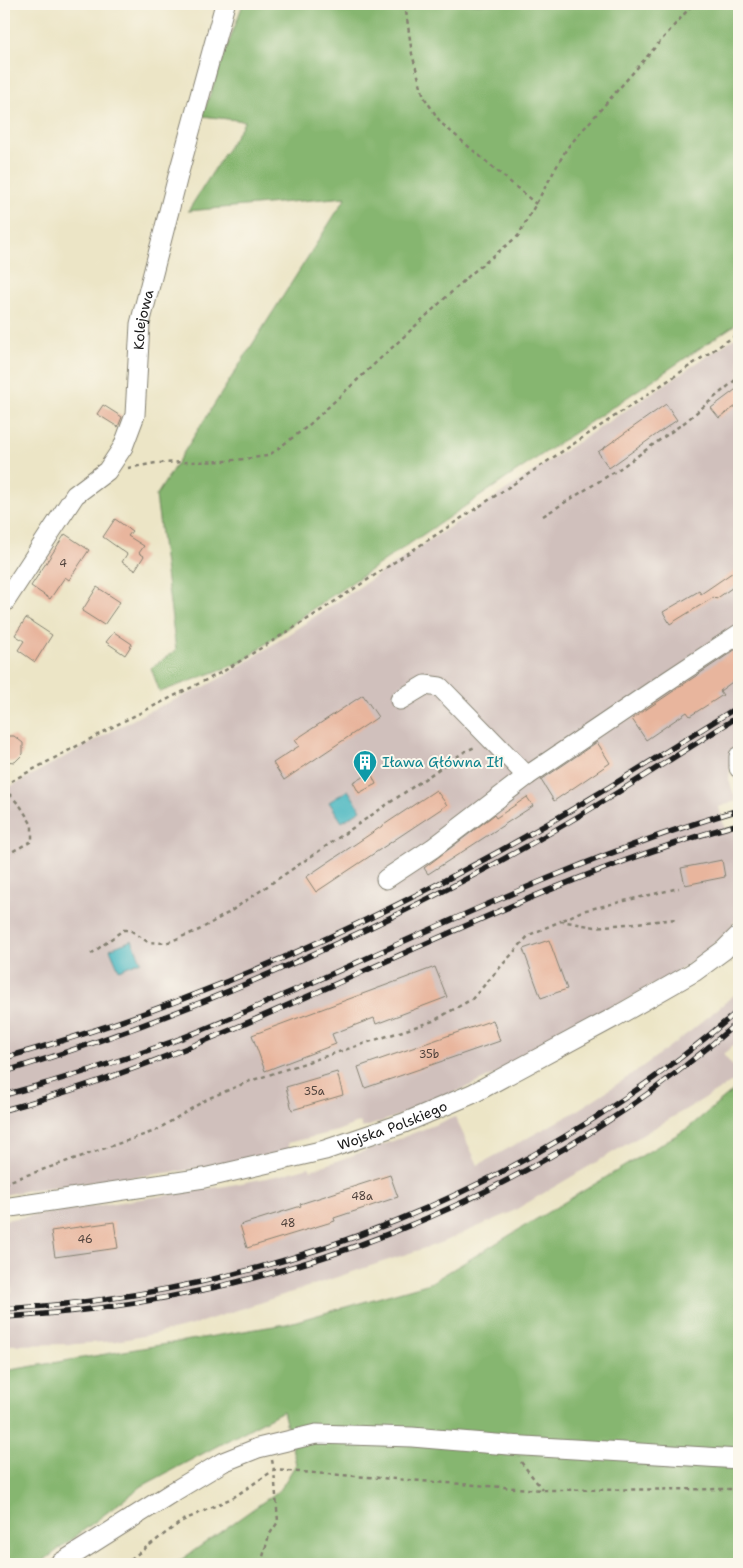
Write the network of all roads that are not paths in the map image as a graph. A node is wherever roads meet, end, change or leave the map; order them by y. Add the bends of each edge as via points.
1 (225, 4) edge
2 (4, 602) edge
3 (739, 634) edge
4 (400, 700) dead end
5 (739, 756) edge
6 (739, 768) edge
7 (527, 776) junction
8 (386, 879) dead end
9 (739, 935) edge
10 (4, 1208) edge
11 (739, 1459) edge
12 (59, 1564) edge

1 - 2 street, Kolejowa via 140,324 135,415 123,447 107,471 76,495
3 - 7 street
4 - 7 street via 424,685 440,687
5 - 6 street
7 - 8 street via 433,848
9 - 10 street, Wojska Polskiego via 694,972 614,1017 472,1094 404,1123 325,1150 204,1178
11 - 12 street via 412,1437 316,1434 258,1448 223,1462

